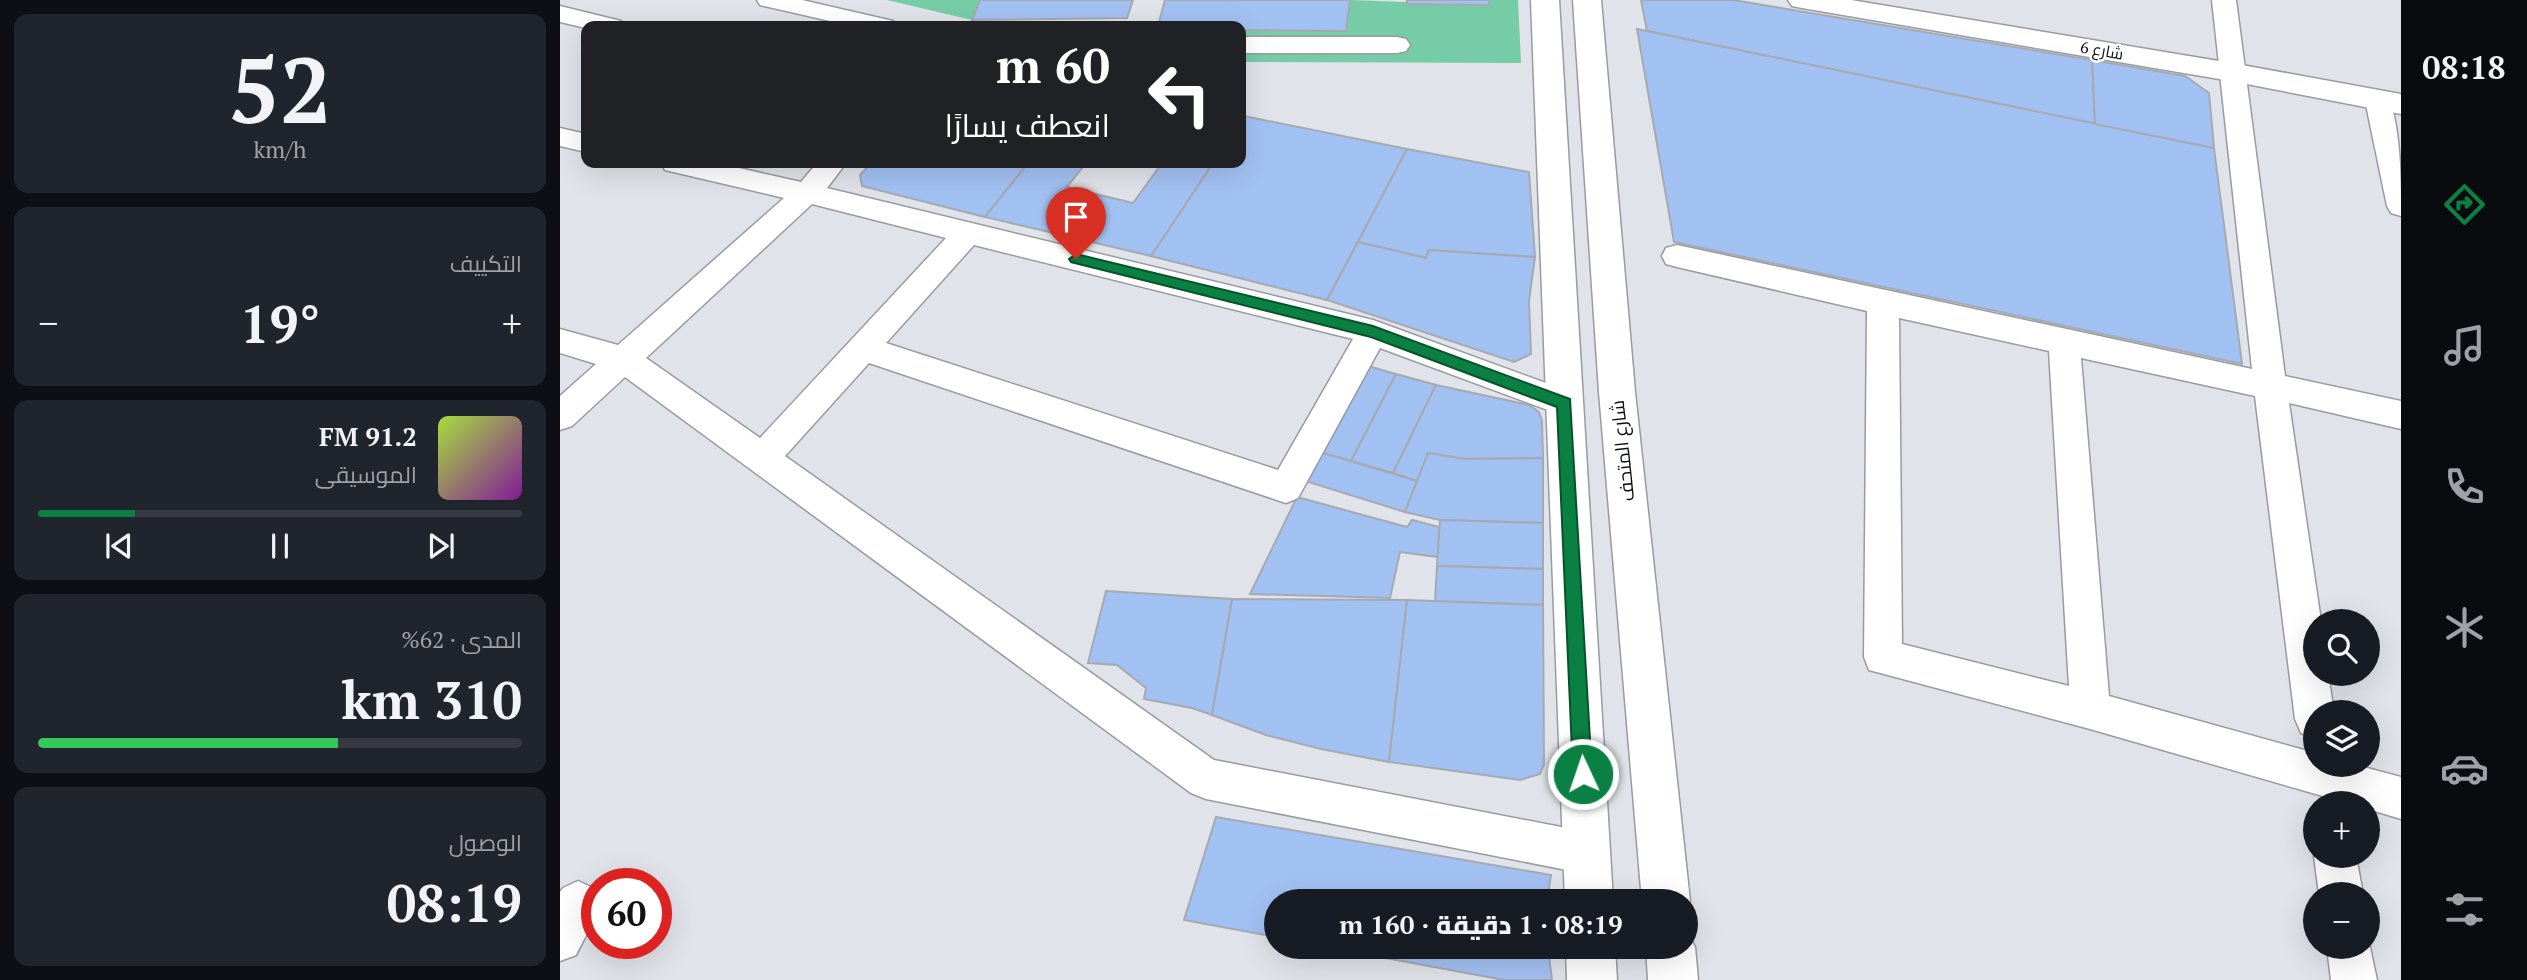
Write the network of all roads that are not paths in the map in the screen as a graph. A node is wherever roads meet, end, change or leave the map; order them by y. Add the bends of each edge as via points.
1 (769, 0) edge
2 (1545, 0) edge
3 (1587, 0) edge
4 (1802, 0) edge
5 (2224, 0) edge
6 (560, 14) edge
7 (590, 21) edge
8 (862, 21) edge
9 (1246, 45) edge
10 (1397, 45) dead end
11 (2231, 72) junction
12 (2389, 102) edge
13 (560, 137) edge
14 (581, 142) edge
15 (698, 168) edge
16 (828, 168) edge
17 (807, 192) junction
18 (2401, 206) edge
19 (968, 232) junction
20 (1677, 256) dead end
21 (1883, 304) junction
22 (1373, 332) junction
23 (2064, 340) junction
24 (560, 341) edge
25 (863, 348) junction
26 (624, 359) junction
27 (2270, 386) junction
28 (1564, 403) junction
29 (2401, 415) edge
30 (560, 416) edge
31 (762, 459) junction
32 (2312, 700) edge
33 (2090, 710) junction
34 (2324, 782) edge
35 (2401, 798) edge
36 (1587, 853) junction
37 (1588, 889) edge
38 (1665, 889) edge
39 (1591, 959) edge
40 (1671, 959) edge
41 (2351, 959) edge
42 (1592, 980) edge
43 (1674, 980) edge
44 (2354, 980) edge

1 - 8 street
2 - 28 main road
3 - 38 main road, شارع المتحف via 1617,392
4 - 11 main road, شارع 6
5 - 11 street
6 - 7 street
9 - 10 street
11 - 12 main road, شارع 6
11 - 27 street
12 - 18 street
13 - 14 street
15 - 17 street
16 - 17 street
17 - 19 street
17 - 26 street
19 - 22 street
19 - 25 street
20 - 21 street
21 - 23 street
21 - 33 street via 1883,657
22 - 25 street via 1286,488
22 - 28 street
23 - 27 street
23 - 33 street
24 - 26 street
25 - 31 street
26 - 30 street
26 - 31 street
27 - 29 street
27 - 32 street
28 - 36 main road
31 - 36 street via 1206,779
33 - 34 street
34 - 35 street
36 - 37 main road
39 - 42 main road
40 - 43 main road
41 - 44 street

